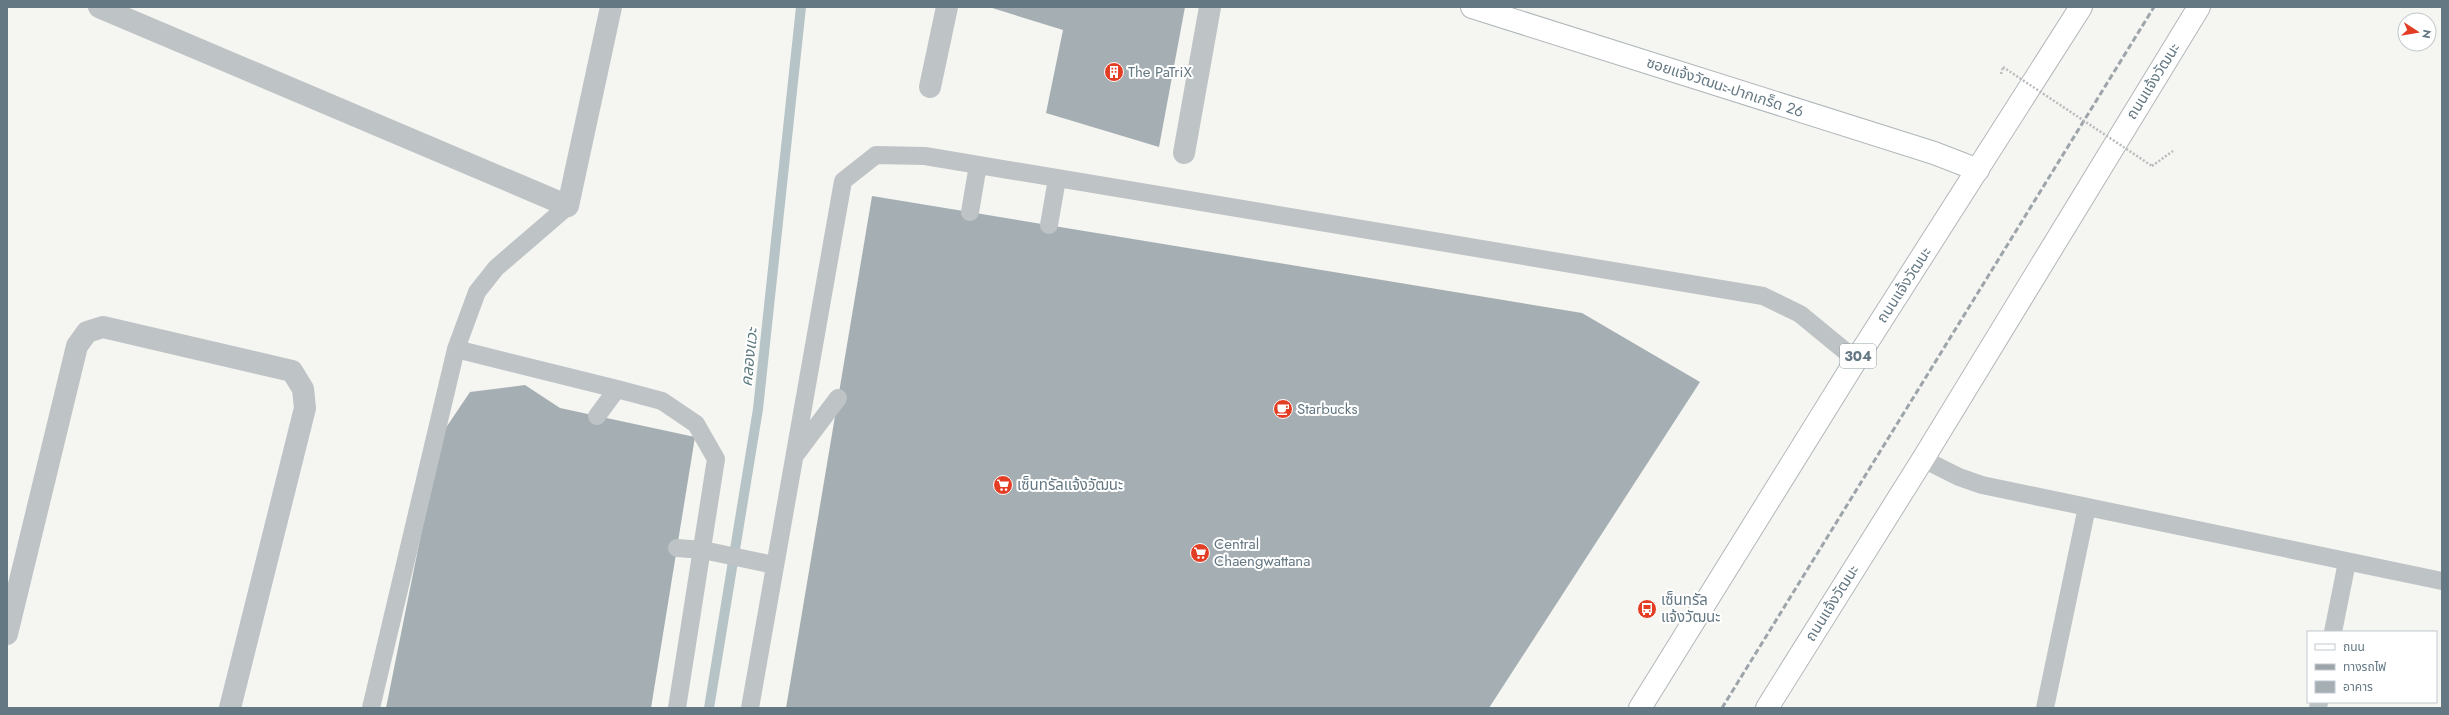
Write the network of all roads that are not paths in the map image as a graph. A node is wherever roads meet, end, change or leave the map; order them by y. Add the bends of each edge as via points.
1 (98, 7) edge
2 (611, 7) edge
3 (946, 7) edge
4 (1210, 7) edge
5 (1472, 7) edge
6 (2081, 7) edge
7 (2199, 7) edge
8 (930, 87) dead end
9 (1184, 153) dead end
10 (978, 165) junction
11 (1978, 170) junction
12 (1057, 178) junction
13 (568, 206) junction
14 (970, 212) dead end
15 (1049, 225) dead end
16 (456, 349) junction
17 (1856, 360) junction
18 (617, 389) junction
19 (838, 398) dead end
20 (597, 416) dead end
21 (795, 456) junction
22 (1923, 459) junction
23 (2087, 507) junction
24 (678, 548) dead end
25 (710, 552) junction
26 (2347, 562) junction
27 (774, 565) junction
28 (2442, 581) edge
29 (2333, 631) edge
30 (7, 634) edge
31 (230, 708) edge
32 (371, 708) edge
33 (677, 708) edge
34 (750, 708) edge
35 (1640, 708) edge
36 (1767, 708) edge
37 (2045, 708) edge

1 - 13 street
2 - 13 street
3 - 8 street
4 - 9 street
5 - 11 main road, ซอยแจ้งวัฒนะ-ปากเกร็ด 26 via 1934,153
6 - 11 main road, ถนนแจ้งวัฒนะ / 304
7 - 22 main road, ถนนแจ้งวัฒนะ
10 - 12 lane
10 - 14 lane
10 - 21 lane via 924,156 876,154 842,181
11 - 17 main road, ถนนแจ้งวัฒนะ / 304
12 - 15 lane
12 - 17 lane via 1763,296 1800,314
13 - 16 lane via 496,268 477,292
16 - 18 lane
16 - 32 lane
17 - 35 main road, ถนนแจ้งวัฒนะ / 304
18 - 20 lane
18 - 25 lane via 662,401 696,424 716,459
19 - 21 lane
21 - 27 lane
22 - 23 lane via 1959,477 1982,484
22 - 36 main road, ถนนแจ้งวัฒนะ
23 - 26 lane
23 - 37 lane
24 - 25 lane
25 - 27 lane
25 - 33 lane
26 - 28 lane
26 - 29 lane
27 - 34 lane
30 - 31 street via 77,346 87,332 103,327 292,371 303,389 305,408

